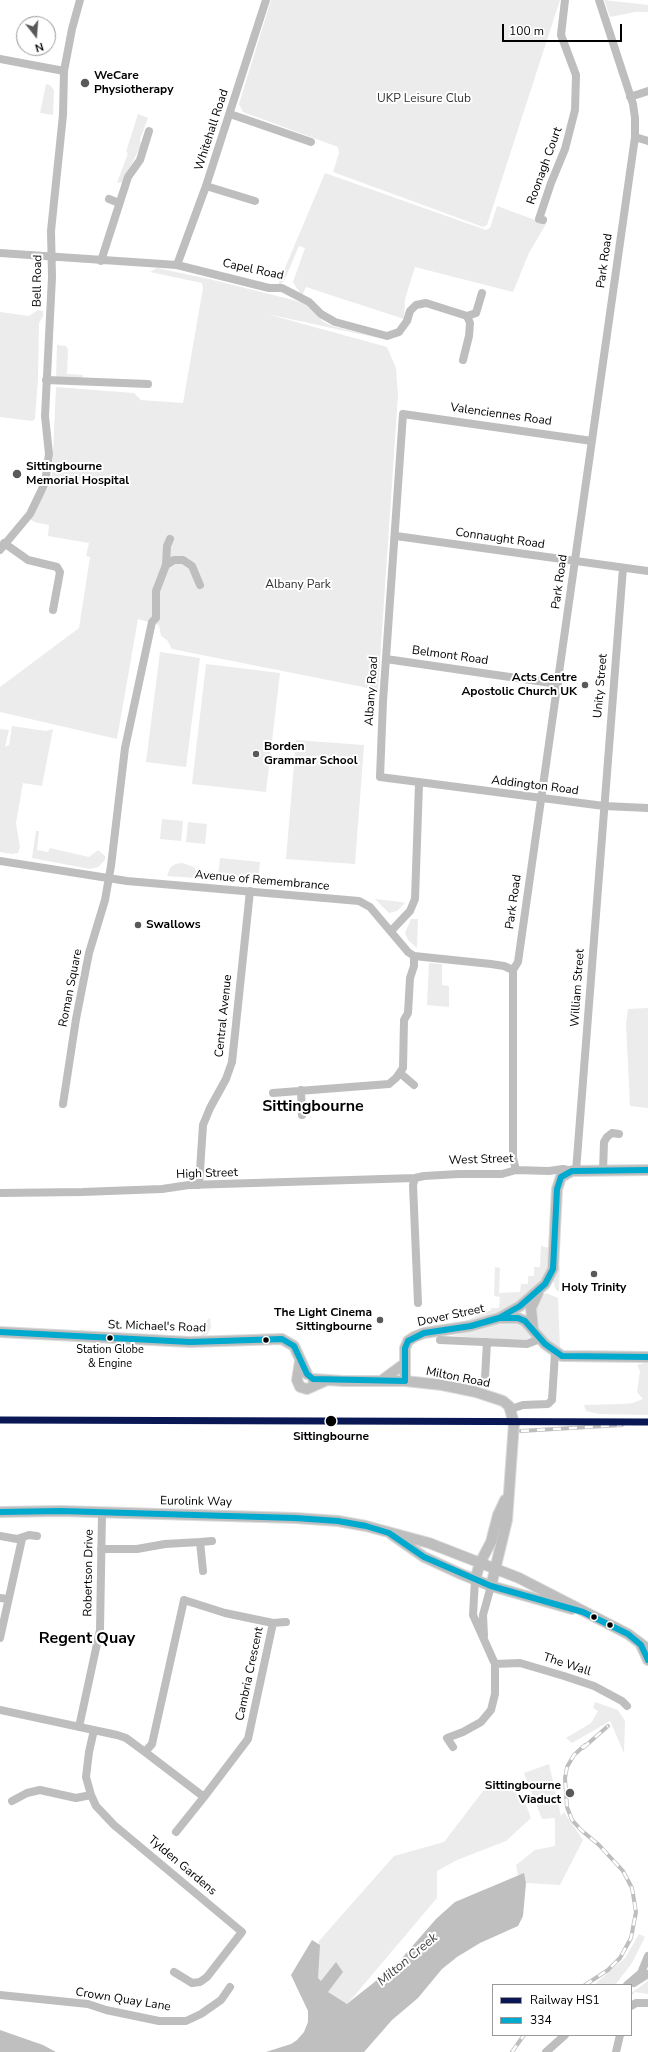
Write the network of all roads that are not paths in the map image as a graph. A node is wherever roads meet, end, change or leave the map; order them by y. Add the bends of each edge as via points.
1 (80, 0) edge
2 (266, 0) edge
3 (565, 0) edge
4 (599, 0) edge
5 (0, 59) edge
6 (64, 71) junction
7 (648, 91) edge
8 (630, 97) junction
9 (230, 114) junction
10 (150, 131) dead end
11 (635, 137) junction
12 (648, 141) edge
13 (311, 142) dead end
14 (206, 186) junction
15 (109, 199) dead end
16 (255, 201) dead end
17 (119, 203) junction
18 (543, 220) dead end
19 (0, 253) edge
20 (51, 256) junction
21 (101, 261) junction
22 (177, 265) junction
23 (482, 293) dead end
24 (467, 316) junction
25 (463, 360) dead end
26 (46, 380) junction
27 (148, 384) dead end
28 (406, 414) joint
29 (592, 440) junction
30 (396, 536) junction
31 (170, 539) dead end
32 (2, 547) edge
33 (576, 561) junction
34 (166, 565) junction
35 (623, 568) junction
36 (648, 571) edge
37 (200, 585) dead end
38 (53, 610) dead end
39 (386, 659) junction
40 (558, 684) junction
41 (419, 784) junction
42 (542, 798) junction
43 (604, 806) junction
44 (648, 808) edge
45 (0, 861) edge
46 (108, 878) junction
47 (250, 891) junction
48 (391, 931) junction
49 (414, 956) junction
50 (513, 970) junction
51 (400, 1073) junction
52 (414, 1085) dead end
53 (301, 1090) junction
54 (273, 1094) dead end
55 (63, 1104) dead end
56 (302, 1115) dead end
57 (619, 1134) dead end
58 (516, 1170) junction
59 (648, 1170) edge
60 (549, 1171) junction
61 (574, 1171) junction
62 (603, 1171) junction
63 (415, 1178) junction
64 (558, 1181) junction
65 (199, 1185) junction
66 (0, 1193) edge
67 (539, 1290) junction
68 (418, 1303) dead end
69 (499, 1318) junction
70 (533, 1329) junction
71 (0, 1332) edge
72 (540, 1339) junction
73 (440, 1340) dead end
74 (487, 1342) junction
75 (555, 1353) junction
76 (648, 1356) edge
77 (404, 1364) junction
78 (485, 1378) dead end
79 (405, 1381) junction
80 (379, 1382) junction
81 (511, 1409) junction
82 (507, 1496) junction
83 (0, 1512) edge
84 (102, 1513) junction
85 (389, 1533) junction
86 (0, 1536) edge
87 (37, 1536) dead end
88 (22, 1539) junction
89 (212, 1541) dead end
90 (200, 1542) junction
91 (101, 1549) junction
92 (480, 1563) junction
93 (495, 1568) junction
94 (203, 1571) dead end
95 (475, 1580) junction
96 (491, 1586) junction
97 (4, 1599) edge
98 (583, 1612) junction
99 (286, 1622) dead end
100 (274, 1623) junction
101 (0, 1638) edge
102 (484, 1641) junction
103 (644, 1647) edge
104 (648, 1660) edge
105 (495, 1664) junction
106 (627, 1706) dead end
107 (0, 1710) edge
108 (79, 1727) junction
109 (94, 1730) junction
110 (453, 1747) dead end
111 (145, 1752) junction
112 (91, 1795) junction
113 (204, 1796) junction
114 (12, 1801) dead end
115 (176, 1832) dead end
116 (648, 1956) edge
117 (174, 1972) dead end
118 (648, 1974) edge
119 (630, 1984) edge
120 (631, 1984) edge
121 (230, 1987) dead end
122 (0, 1995) edge
123 (648, 2003) edge
124 (632, 2005) edge
125 (564, 2036) edge
126 (620, 2036) edge
127 (546, 2052) edge
128 (616, 2052) edge

1 - 6 street, Bell Road
2 - 9 street, Whitehall Road
3 - 18 street, Roonagh Court via 560,26 576,75 575,110 565,149 539,219
4 - 8 street, Park Road
5 - 6 street
6 - 20 street, Bell Road via 63,115 51,231
7 - 8 street
8 - 11 street, Park Road via 635,118
9 - 13 street
9 - 14 street, Whitehall Road
10 - 17 street via 140,160 128,176
11 - 12 street
11 - 29 street, Park Road
14 - 16 street
14 - 22 street, Whitehall Road
15 - 17 street
17 - 21 street
19 - 20 street, Capel Road
20 - 21 street, Capel Road
20 - 26 street, Bell Road
21 - 22 street, Capel Road
22 - 24 street, Capel Road via 269,288 282,288 309,302 321,314 335,322 387,336 399,332 416,305 426,303
23 - 24 street via 476,313
24 - 25 street via 470,323
26 - 27 street
26 - 32 street, Bell Road via 45,416 49,454 45,483 30,514
28 - 29 street, Valenciennes Road
28 - 30 street, Albany Road via 403,414
29 - 33 street, Park Road
30 - 33 street, Connaught Road
30 - 39 street, Albany Road
31 - 34 street
32 - 38 street via 28,560 57,567 60,572
33 - 35 street, Connaught Road
33 - 40 street, Park Road
34 - 37 street via 174,560 183,560 192,566
34 - 46 street via 156,591 156,618 152,622 125,748
35 - 36 street, Connaught Road
35 - 43 street, Unity Street
39 - 40 street, Belmont Road
39 - 41 street, Albany Road via 380,777
40 - 42 street, Park Road
41 - 42 street, Addington Road
41 - 48 street via 415,899 410,911
42 - 43 street, Addington Road
42 - 50 street, Park Road via 518,962
43 - 44 street, Addington Road
43 - 61 street, William Street
45 - 46 street, Avenue of Remembrance
46 - 47 street, Avenue of Remembrance
46 - 55 street, Roman Square via 105,900 89,953
47 - 48 street, Avenue of Remembrance via 359,901 370,907
47 - 65 street, Central Avenue via 232,1062 210,1108 202,1132
48 - 49 street, Avenue of Remembrance
49 - 50 street via 491,964
49 - 51 street via 408,1013 404,1020 404,1068
50 - 58 street, Park Road via 513,1162
51 - 52 street
51 - 53 street via 389,1084
53 - 54 street
53 - 56 street
57 - 62 street via 612,1133 604,1142
58 - 60 street, West Street
58 - 63 street, West Street via 502,1174
59 - 62 main road, West Street
60 - 61 street, West Street
60 - 64 street
61 - 62 main road, West Street
61 - 64 main road via 565,1174
63 - 65 street, High Street
63 - 68 street
64 - 67 main road, Dover Street via 553,1269
65 - 66 street, High Street via 82,1192
67 - 69 main road, Dover Street via 520,1306
67 - 70 main road via 531,1308
69 - 70 main road via 518,1318
69 - 77 main road, Dover Street via 414,1337 408,1341 405,1348
70 - 72 main road
71 - 80 main road, St. Michael's Road via 190,1342 282,1340 294,1346 307,1380
72 - 74 street via 527,1344
72 - 75 main road
73 - 74 street
74 - 78 street
75 - 76 main road via 568,1356
75 - 81 street via 552,1400 548,1404 523,1405
77 - 79 main road, Dover Street
77 - 80 main road
79 - 80 main road, St. Michael's Road
79 - 81 main road, Milton Road via 476,1392 503,1401
81 - 82 main road via 514,1423
82 - 92 main road via 498,1514 488,1552
82 - 93 main road via 507,1520
83 - 84 main road, Eurolink Way
84 - 85 main road, Eurolink Way via 338,1521
84 - 91 street, Robertson Drive
85 - 92 main road, Eurolink Way via 429,1543
85 - 95 main road, Eurolink Way via 424,1558
86 - 88 street
87 - 88 street via 30,1534
88 - 97 street
89 - 90 street
90 - 91 street via 137,1549
90 - 94 street
91 - 108 street, Robertson Drive via 100,1630
92 - 93 main road, Eurolink Way
92 - 95 main road
93 - 96 main road
93 - 98 main road, Eurolink Way via 557,1596
95 - 96 main road, Eurolink Way
95 - 102 street via 473,1615
96 - 98 main road, Eurolink Way
96 - 102 street via 483,1615
97 - 101 street
98 - 103 main road via 628,1634
99 - 100 street
100 - 111 street, Cambria Crescent via 225,1613 184,1600 152,1744
100 - 113 street, Cambria Crescent via 248,1739
102 - 105 street
103 - 104 main road
105 - 106 street, The Wall via 520,1663 564,1676 594,1686
105 - 110 street via 495,1694 490,1710 475,1727 447,1738
107 - 108 street
108 - 109 street
109 - 111 street via 126,1738
109 - 112 street, Tylden Gardens via 86,1765
111 - 113 street
112 - 114 street via 76,1798 40,1790
112 - 117 street, Tylden Gardens via 114,1825 242,1932 207,1977 200,1982 192,1983
113 - 115 street, Cambria Crescent
116 - 119 street via 641,1973
118 - 120 street
121 - 122 street, Crown Quay Lane via 221,2000 186,2021 159,2021 88,2004
123 - 124 street
125 - 127 street
126 - 128 street

